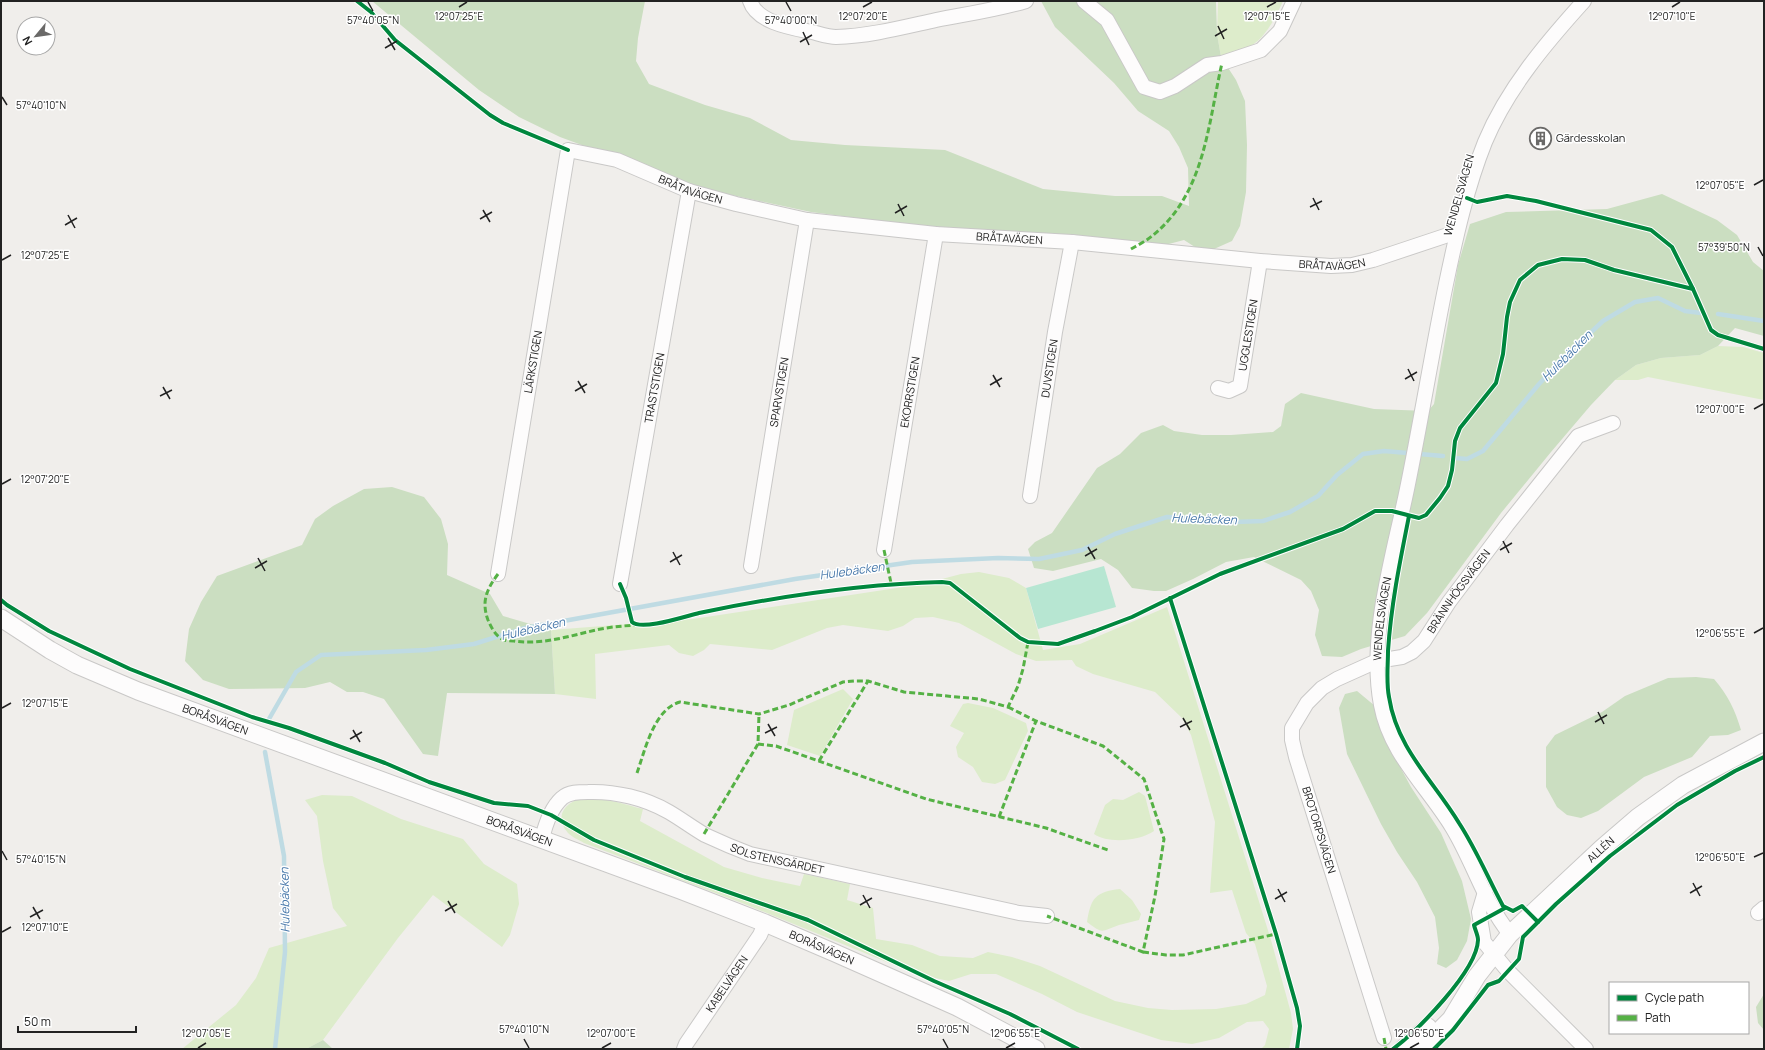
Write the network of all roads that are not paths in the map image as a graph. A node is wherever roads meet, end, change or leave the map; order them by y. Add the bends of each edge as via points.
1 (750, 1) edge
2 (1026, 1) edge
3 (1084, 1) edge
4 (1294, 1) edge
5 (1584, 1) edge
6 (568, 150) joint
7 (689, 191) junction
8 (806, 220) junction
9 (1457, 232) junction
10 (936, 234) junction
11 (1072, 242) junction
12 (1260, 261) junction
13 (1218, 388) dead end
14 (1613, 423) dead end
15 (1030, 496) dead end
16 (884, 550) dead end
17 (752, 566) dead end
18 (498, 574) dead end
19 (620, 584) dead end
20 (1, 618) edge
21 (1377, 661) junction
22 (1764, 742) edge
23 (542, 839) junction
24 (1485, 892) junction
25 (1047, 916) dead end
26 (765, 923) junction
27 (1510, 934) junction
28 (1493, 954) junction
29 (1466, 992) junction
30 (1384, 1038) dead end
31 (687, 1047) edge
32 (1036, 1049) edge
33 (1403, 1049) edge
34 (1421, 1049) edge
35 (1586, 1049) edge

1 - 2 street via 752,7 762,16 780,25 834,37 912,25
3 - 4 street via 1107,20 1144,87 1160,92 1175,86 1207,65 1222,63 1261,50 1280,31
5 - 9 street, WENDELSVÄGEN via 1515,86 1498,114 1475,168
6 - 7 street, BRÅTAVÄGEN via 617,160
6 - 18 street, LÄRKSTIGEN
7 - 8 street, BRÅTAVÄGEN
7 - 19 street, TRASTSTIGEN
8 - 10 street, BRÅTAVÄGEN
8 - 17 street, SPARVSTIGEN
9 - 12 street, BRÅTAVÄGEN via 1352,265
9 - 21 street, WENDELSVÄGEN via 1382,612
10 - 11 street, BRÅTAVÄGEN
10 - 16 street, EKORRSTIGEN
11 - 12 street, BRÅTAVÄGEN
11 - 15 street, DUVSTIGEN via 1055,332
12 - 13 street, UGGLESTIGEN via 1240,386 1229,391
14 - 21 street, BRÄNNHÖGSVÄGEN via 1578,436 1449,602 1424,642 1402,657
20 - 23 street, BORÅSVÄGEN via 56,654 138,691
21 - 24 street, WENDELSVÄGEN via 1381,708 1395,745 1410,770 1451,825 1467,852
21 - 30 street, BROTORPSVÄGEN via 1322,688 1307,703 1292,728 1292,740
22 - 27 street, ALLÉN via 1683,785 1638,817
23 - 25 street, SOLSTENSGÄRDET via 545,827 562,798 570,794 606,791 629,796 668,811 704,834 750,854 1019,913
23 - 26 street, BORÅSVÄGEN
24 - 27 street, WENDELSVÄGEN via 1495,914
24 - 28 street via 1480,905 1480,922 1484,942
26 - 31 street, KABELVÄGEN via 760,935
26 - 32 street, BORÅSVÄGEN via 957,1007
27 - 28 street, ALLÉN
28 - 29 street, ALLÉN
28 - 35 street
29 - 33 street, ALLÉN via 1449,1004
29 - 34 street, ALLÉN via 1451,1019

